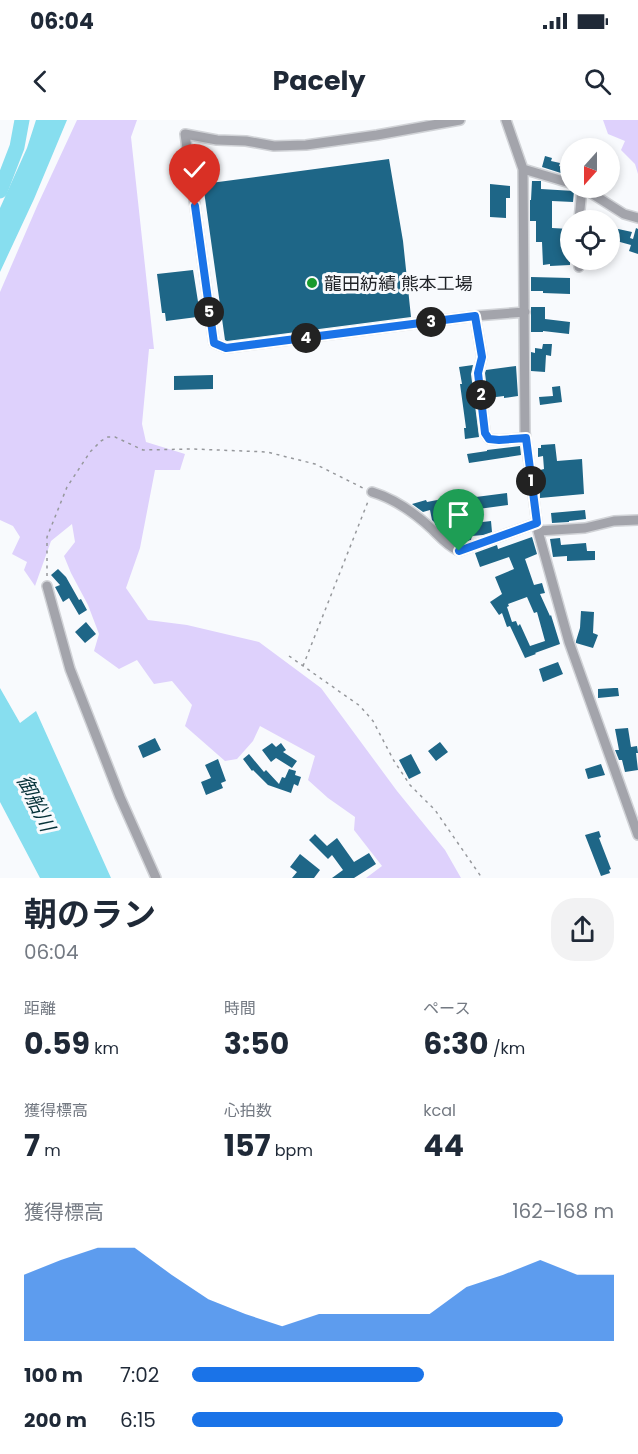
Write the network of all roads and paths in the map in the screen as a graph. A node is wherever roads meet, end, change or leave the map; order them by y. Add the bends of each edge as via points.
1 (459, 120) edge
2 (506, 120) edge
3 (523, 169) junction
4 (560, 180) edge
5 (599, 198) edge
6 (638, 218) edge
7 (525, 312) junction
8 (475, 316) junction
9 (526, 438) junction
10 (372, 492) junction
11 (638, 520) edge
12 (537, 527) junction
13 (47, 586) joint
14 (289, 656) dead end
15 (303, 666) junction
16 (638, 835) edge
17 (156, 878) edge
18 (482, 878) edge

1 - 8 street via 306,145 274,146 185,134 214,343 226,348
2 - 3 street
3 - 4 street
3 - 7 street
5 - 6 street
7 - 8 street
7 - 9 street
8 - 9 street via 482,357 478,373 485,433 489,439
9 - 12 street
10 - 12 street via 401,505 459,551
10 - 13 path via 315,464 267,452 143,450 108,437 90,452 63,496 47,537
10 - 15 path
11 - 12 street via 585,528
12 - 16 street via 569,642
13 - 17 street via 70,669
14 - 15 path
15 - 18 path via 360,706 373,721 410,785 435,810

